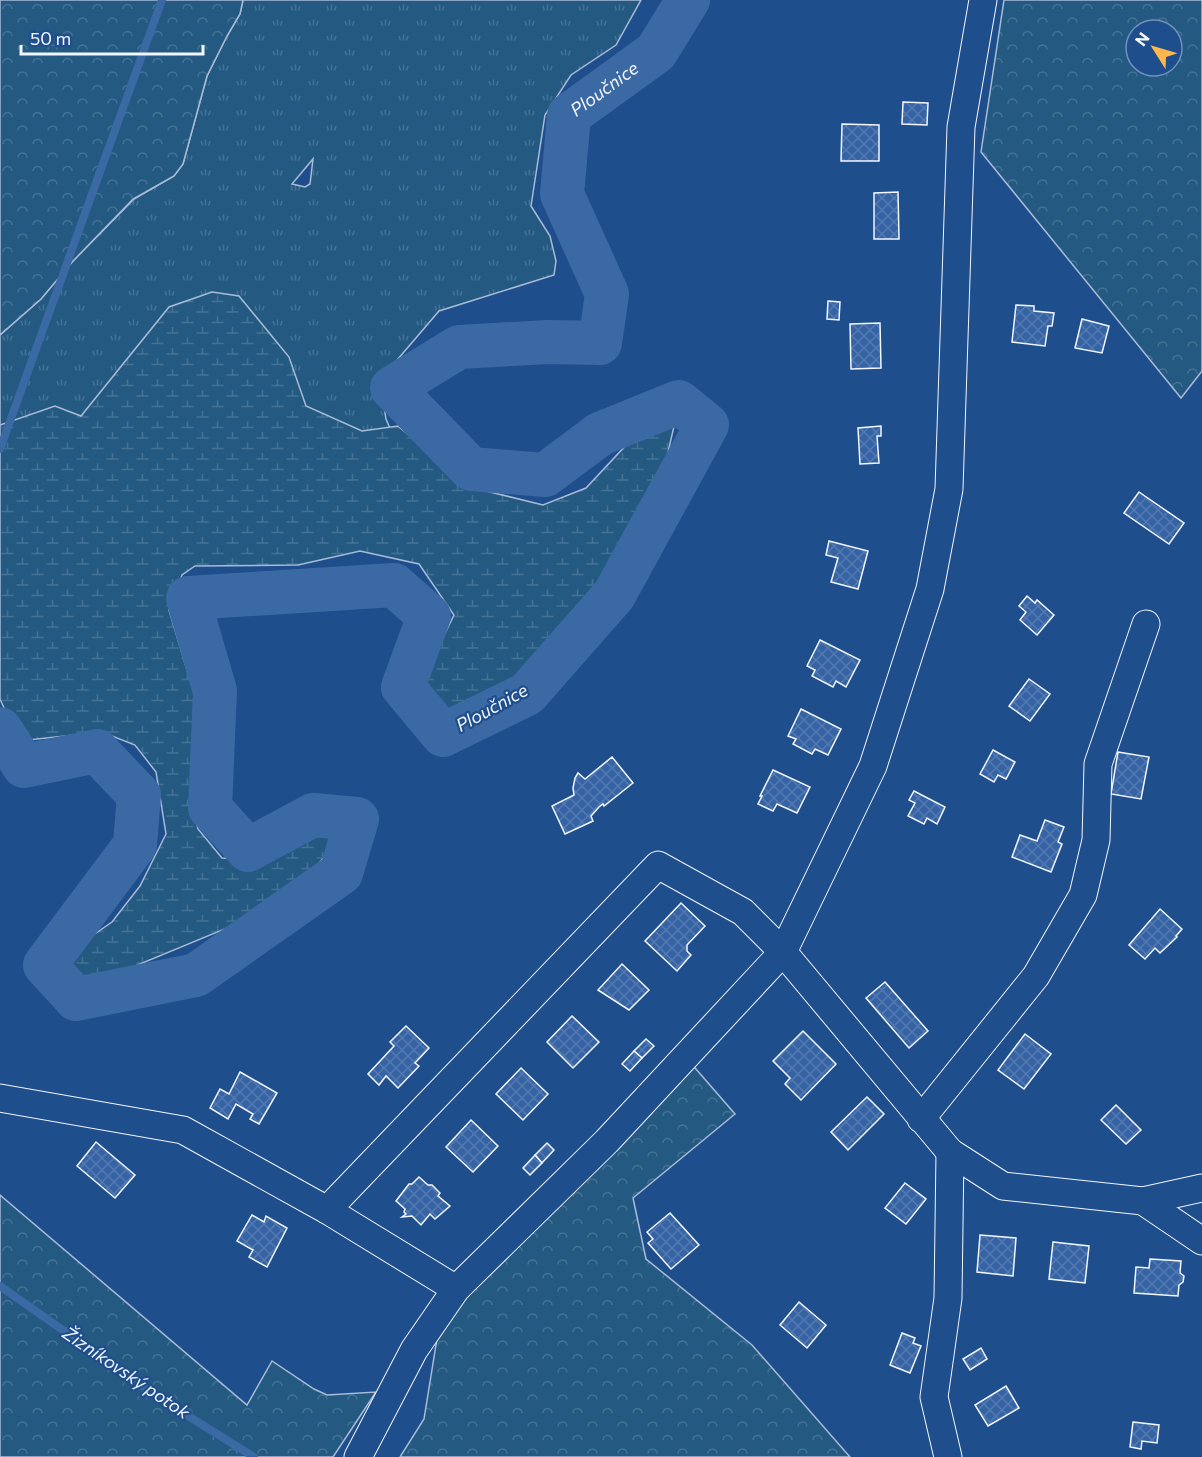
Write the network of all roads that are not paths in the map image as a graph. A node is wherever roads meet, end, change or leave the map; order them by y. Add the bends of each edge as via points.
1 (983, 0) edge
2 (1146, 624) dead end
3 (783, 952) junction
4 (0, 1098) edge
5 (921, 1119) junction
6 (950, 1152) junction
7 (1202, 1188) edge
8 (1143, 1201) junction
9 (327, 1210) junction
10 (1202, 1241) edge
11 (456, 1289) junction
12 (358, 1457) edge
13 (948, 1457) edge

1 - 3 street via 961,127 949,489 930,589 873,766
2 - 5 street via 1098,764 1096,840 1083,895 1035,976
3 - 5 street
3 - 9 street via 743,912 658,865
3 - 11 street via 607,1141
4 - 9 street via 183,1130
5 - 6 street
6 - 8 street via 1003,1186
6 - 13 street via 948,1298 934,1397
7 - 8 street
8 - 10 street
9 - 11 street
11 - 12 street via 414,1350

